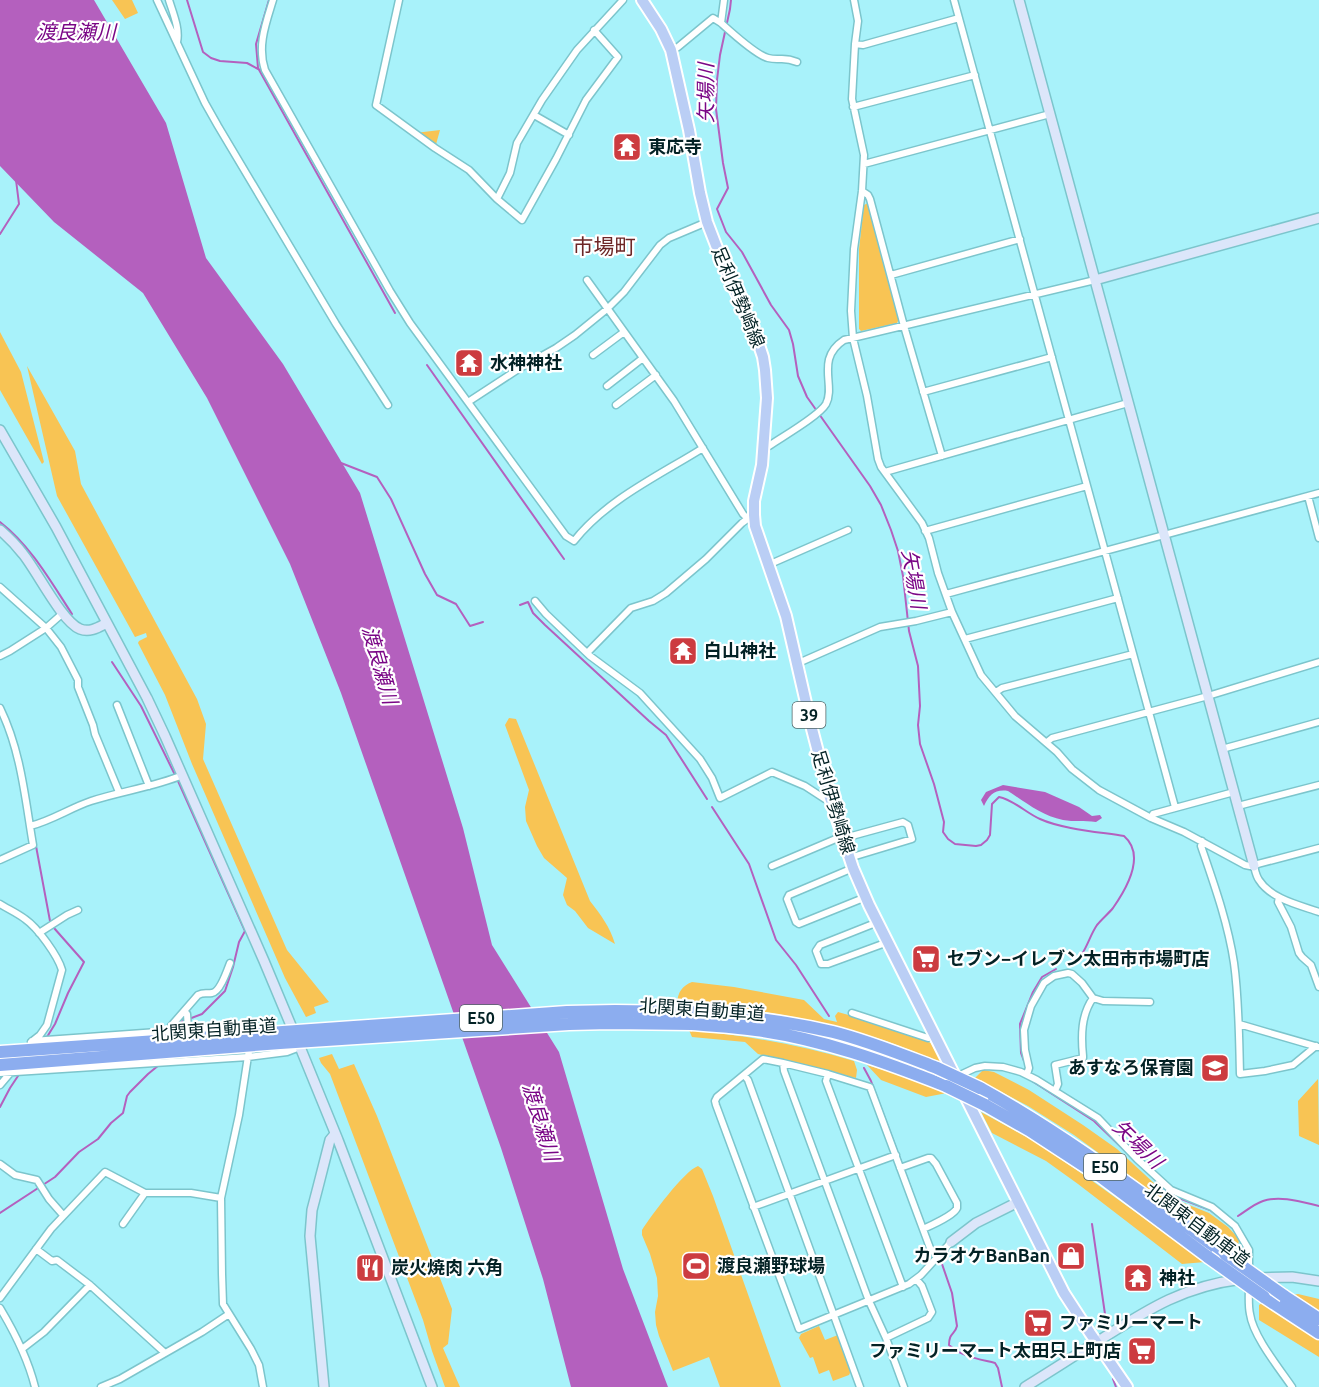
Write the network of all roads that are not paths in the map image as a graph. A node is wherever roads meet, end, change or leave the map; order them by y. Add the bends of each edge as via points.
1 (157, 0) edge
2 (170, 0) edge
3 (273, 0) edge
4 (399, 0) edge
5 (623, 0) edge
6 (642, 0) edge
7 (724, 0) edge
8 (855, 0) edge
9 (954, 0) edge
10 (1019, 0) edge
11 (959, 18) junction
12 (721, 23) junction
13 (594, 30) junction
14 (176, 42) junction
15 (855, 44) junction
16 (671, 50) junction
17 (797, 62) dead end
18 (975, 75) junction
19 (853, 107) junction
20 (1050, 114) junction
21 (534, 115) junction
22 (990, 130) junction
23 (569, 135) junction
24 (864, 164) junction
25 (862, 191) junction
26 (497, 199) junction
27 (1319, 218) edge
28 (706, 222) junction
29 (1020, 239) junction
30 (891, 275) junction
31 (587, 279) dead end
32 (1095, 280) junction
33 (1035, 294) junction
34 (607, 309) junction
35 (904, 326) junction
36 (624, 332) junction
37 (853, 338) junction
38 (593, 355) dead end
39 (1052, 357) junction
40 (643, 358) junction
41 (656, 375) junction
42 (607, 386) dead end
43 (923, 392) junction
44 (468, 402) junction
45 (1128, 403) junction
46 (388, 405) dead end
47 (616, 405) dead end
48 (1069, 420) junction
49 (0, 430) edge
50 (763, 446) junction
51 (703, 448) junction
52 (942, 456) junction
53 (885, 472) junction
54 (1087, 486) junction
55 (1319, 493) edge
56 (1308, 496) junction
57 (751, 517) junction
58 (0, 530) edge
59 (849, 530) dead end
60 (925, 531) junction
61 (1164, 535) junction
62 (1319, 538) edge
63 (1105, 551) junction
64 (768, 565) junction
65 (0, 587) edge
66 (946, 594) junction
67 (1118, 598) junction
68 (535, 600) dead end
69 (952, 612) junction
70 (63, 613) junction
71 (107, 623) junction
72 (46, 628) junction
73 (965, 639) junction
74 (587, 653) junction
75 (1133, 654) junction
76 (0, 656) edge
77 (797, 662) junction
78 (1319, 662) edge
79 (996, 692) junction
80 (1208, 696) junction
81 (117, 705) dead end
82 (0, 708) edge
83 (1149, 711) junction
84 (1319, 722) edge
85 (1047, 742) junction
86 (1222, 749) junction
87 (183, 775) junction
88 (1319, 785) edge
89 (149, 786) junction
90 (119, 792) junction
91 (1234, 792) junction
92 (830, 798) junction
93 (1238, 806) junction
94 (1175, 807) junction
95 (1151, 818) junction
96 (30, 826) junction
97 (842, 838) junction
98 (1202, 841) junction
99 (1319, 848) edge
100 (0, 860) edge
101 (851, 863) junction
102 (772, 866) dead end
103 (1254, 866) junction
104 (866, 897) junction
105 (1279, 897) junction
106 (0, 904) edge
107 (78, 910) dead end
108 (1319, 912) edge
109 (878, 922) junction
110 (39, 933) junction
111 (888, 942) junction
112 (230, 963) dead end
113 (1319, 987) edge
114 (1093, 998) junction
115 (1150, 1002) dead end
116 (184, 1011) junction
117 (852, 1013) dead end
118 (690, 1018) junction
119 (1239, 1024) junction
120 (171, 1026) dead end
121 (188, 1030) junction
122 (934, 1035) junction
123 (32, 1041) junction
124 (1317, 1046) edge
125 (300, 1047) junction
126 (0, 1052) edge
127 (248, 1057) junction
128 (783, 1063) junction
129 (0, 1065) edge
130 (11, 1072) junction
131 (0, 1073) edge
132 (828, 1074) junction
133 (1027, 1074) junction
134 (744, 1075) junction
135 (950, 1082) junction
136 (0, 1085) edge
137 (1055, 1091) junction
138 (335, 1134) junction
139 (896, 1155) junction
140 (0, 1164) edge
141 (900, 1168) junction
142 (859, 1169) junction
143 (825, 1181) junction
144 (145, 1193) junction
145 (790, 1194) junction
146 (221, 1198) junction
147 (1018, 1202) junction
148 (753, 1207) junction
149 (63, 1215) junction
150 (123, 1224) dead end
151 (923, 1229) junction
152 (951, 1242) joint
153 (36, 1249) junction
154 (937, 1256) junction
155 (1249, 1278) junction
156 (916, 1279) junction
157 (1319, 1281) edge
158 (90, 1285) junction
159 (903, 1287) junction
160 (0, 1298) edge
161 (869, 1301) junction
162 (0, 1308) edge
163 (229, 1314) junction
164 (834, 1315) junction
165 (1319, 1319) edge
166 (1319, 1333) edge
167 (886, 1338) junction
168 (1096, 1342) junction
169 (22, 1349) junction
170 (165, 1353) junction
171 (35, 1387) edge
172 (101, 1387) edge
173 (263, 1387) edge
174 (324, 1387) edge
175 (432, 1387) edge
176 (860, 1387) edge
177 (904, 1387) edge
178 (1025, 1387) edge
179 (1127, 1387) edge
180 (1292, 1387) edge

1 - 14 street
2 - 14 street
3 - 44 street via 261,46 265,70 390,291
4 - 26 street via 376,105 469,170
5 - 13 street
6 - 16 main road, 足利伊勢崎線 / 39
7 - 12 street
8 - 15 street
9 - 11 street
10 - 20 street
11 - 15 street
11 - 18 street
12 - 16 street via 713,18
12 - 17 street via 762,56
13 - 21 street
13 - 23 street via 618,57 586,100
14 - 46 street via 248,178
15 - 19 street
16 - 28 main road, 足利伊勢崎線 / 39
18 - 19 street
18 - 22 street
19 - 24 street
20 - 22 street
20 - 32 street
21 - 23 street
21 - 26 street via 517,142 510,172
22 - 24 street
22 - 29 street
23 - 26 street via 522,220
24 - 25 street
25 - 30 street via 870,199
25 - 37 street via 854,249
27 - 32 street
28 - 34 street via 660,245
28 - 50 main road, 足利伊勢崎線 / 39 via 763,357 767,398
29 - 30 street
29 - 33 street
30 - 35 street
31 - 34 street
32 - 33 street
32 - 45 street
33 - 35 street
33 - 39 street
34 - 36 street
34 - 44 street via 556,348
35 - 37 street
35 - 43 street
36 - 38 street
36 - 40 street
37 - 50 street via 838,344 831,356 826,404 769,446
37 - 53 street via 878,459
39 - 43 street
39 - 48 street
40 - 41 street
40 - 42 street
41 - 47 street
41 - 51 street
43 - 52 street
44 - 51 street via 566,536 574,541 630,491
45 - 48 street
45 - 61 street
48 - 52 street
48 - 54 street
49 - 71 street
50 - 57 main road, 足利伊勢崎線 / 39
51 - 57 street via 743,514
52 - 53 street
53 - 60 street
54 - 60 street
54 - 63 street
55 - 56 street
56 - 61 street
56 - 62 street
57 - 64 main road, 足利伊勢崎線 / 39
57 - 74 street via 666,593 631,608
58 - 70 street via 24,555
59 - 64 street
60 - 66 street
61 - 63 street
61 - 80 street
63 - 66 street
63 - 67 street
64 - 77 main road, 足利伊勢崎線 / 39
65 - 72 street
66 - 69 street
67 - 73 street
67 - 75 street
68 - 74 street
69 - 73 street
69 - 77 street via 880,627
70 - 71 street via 83,630
70 - 72 street
71 - 87 street
72 - 76 street
72 - 90 street via 78,680 94,734
73 - 79 street via 981,675
74 - 92 street via 640,693 700,759 720,798 772,772
75 - 79 street
75 - 83 street
77 - 92 main road, 足利伊勢崎線 / 39
78 - 80 street
79 - 85 street via 1015,716
80 - 83 street
80 - 86 street
81 - 89 street
82 - 96 street via 21,769
83 - 85 street
83 - 94 street
84 - 86 street
85 - 95 street via 1089,783
86 - 91 street
87 - 89 street
87 - 125 street
88 - 93 street
89 - 90 street
90 - 96 street
91 - 93 street
91 - 94 street
92 - 97 main road, 足利伊勢崎線 / 39
93 - 103 street
94 - 95 street
95 - 98 street
96 - 100 street via 33,845
97 - 101 main road, 足利伊勢崎線 / 39
97 - 101 street via 903,822 908,825 912,839
97 - 102 street
98 - 103 street
98 - 119 street via 1234,963
99 - 103 street
101 - 104 main road, 足利伊勢崎線 / 39
101 - 104 street via 789,895 796,922
103 - 105 street via 1259,880
104 - 109 main road, 足利伊勢崎線 / 39
105 - 108 street
105 - 113 street via 1299,953 1311,965
106 - 110 street via 27,920
107 - 110 street
109 - 111 main road, 足利伊勢崎線 / 39
109 - 111 street via 820,945 816,951 819,961 828,964
110 - 123 street via 62,970 46,1025
111 - 122 main road, 足利伊勢崎線 / 39
112 - 116 street via 218,989 201,994
114 - 115 street
114 - 133 street via 1072,974 1054,976 1044,983 1024,1026
114 - 137 street via 1085,1012 1083,1058 1055,1065
116 - 120 street
116 - 121 street
117 - 122 street via 928,1038
118 - 126 highway, 北関東自動車道 / E50, bridge via 615,1011 567,1012
118 - 129 highway, 北関東自動車道 / E50, bridge
118 - 135 highway, 北関東自動車道 / E50 via 831,1046
118 - 165 highway, 北関東自動車道 / E50, bridge via 736,1015 835,1032 884,1047 980,1088 1088,1155
119 - 124 street
119 - 124 street via 1240,1074 1293,1065
121 - 123 street
121 - 127 street via 255,1025
122 - 135 main road, 足利伊勢崎線 / 39
123 - 130 street
125 - 127 street
125 - 138 street
127 - 130 street
127 - 146 street
128 - 132 street
128 - 134 street via 763,1059
128 - 143 street
130 - 131 street
130 - 136 street
132 - 139 street via 870,1087
132 - 142 street via 826,1081
133 - 135 street via 985,1066
133 - 137 street
134 - 145 street
134 - 148 street via 715,1101
135 - 147 main road, 足利伊勢崎線 / 39
135 - 166 highway, 北関東自動車道 / E50, bridge via 1101,1177
137 - 155 street via 1098,1118 1174,1192 1212,1207 1230,1221 1249,1250
138 - 174 street via 330,1140 312,1210 310,1236
138 - 175 street
139 - 141 street
139 - 142 street
140 - 149 street via 15,1175 37,1180
141 - 151 street
141 - 151 street via 931,1158 957,1203 954,1211
142 - 143 street
142 - 159 street
143 - 145 street
143 - 161 street
144 - 146 street via 191,1193
144 - 149 street via 105,1172
144 - 150 street
145 - 148 street
145 - 164 street
146 - 163 street via 224,1304
147 - 152 street via 976,1223
147 - 168 main road, 足利伊勢崎線 / 39 via 1067,1299
148 - 164 street via 797,1327 801,1329
149 - 153 street
151 - 154 street via 931,1251
152 - 154 street
153 - 158 street
153 - 160 street
154 - 156 street
155 - 157 street
155 - 168 street via 1223,1281 1175,1296
155 - 180 street via 1253,1326
156 - 159 street
156 - 167 street via 931,1315
158 - 169 street
158 - 170 street
159 - 161 street
161 - 164 street
161 - 167 street
162 - 169 street
163 - 170 street
163 - 173 street via 259,1365
164 - 176 street
167 - 177 street
168 - 178 street
168 - 179 main road, 足利伊勢崎線 / 39
169 - 171 street
170 - 172 street

